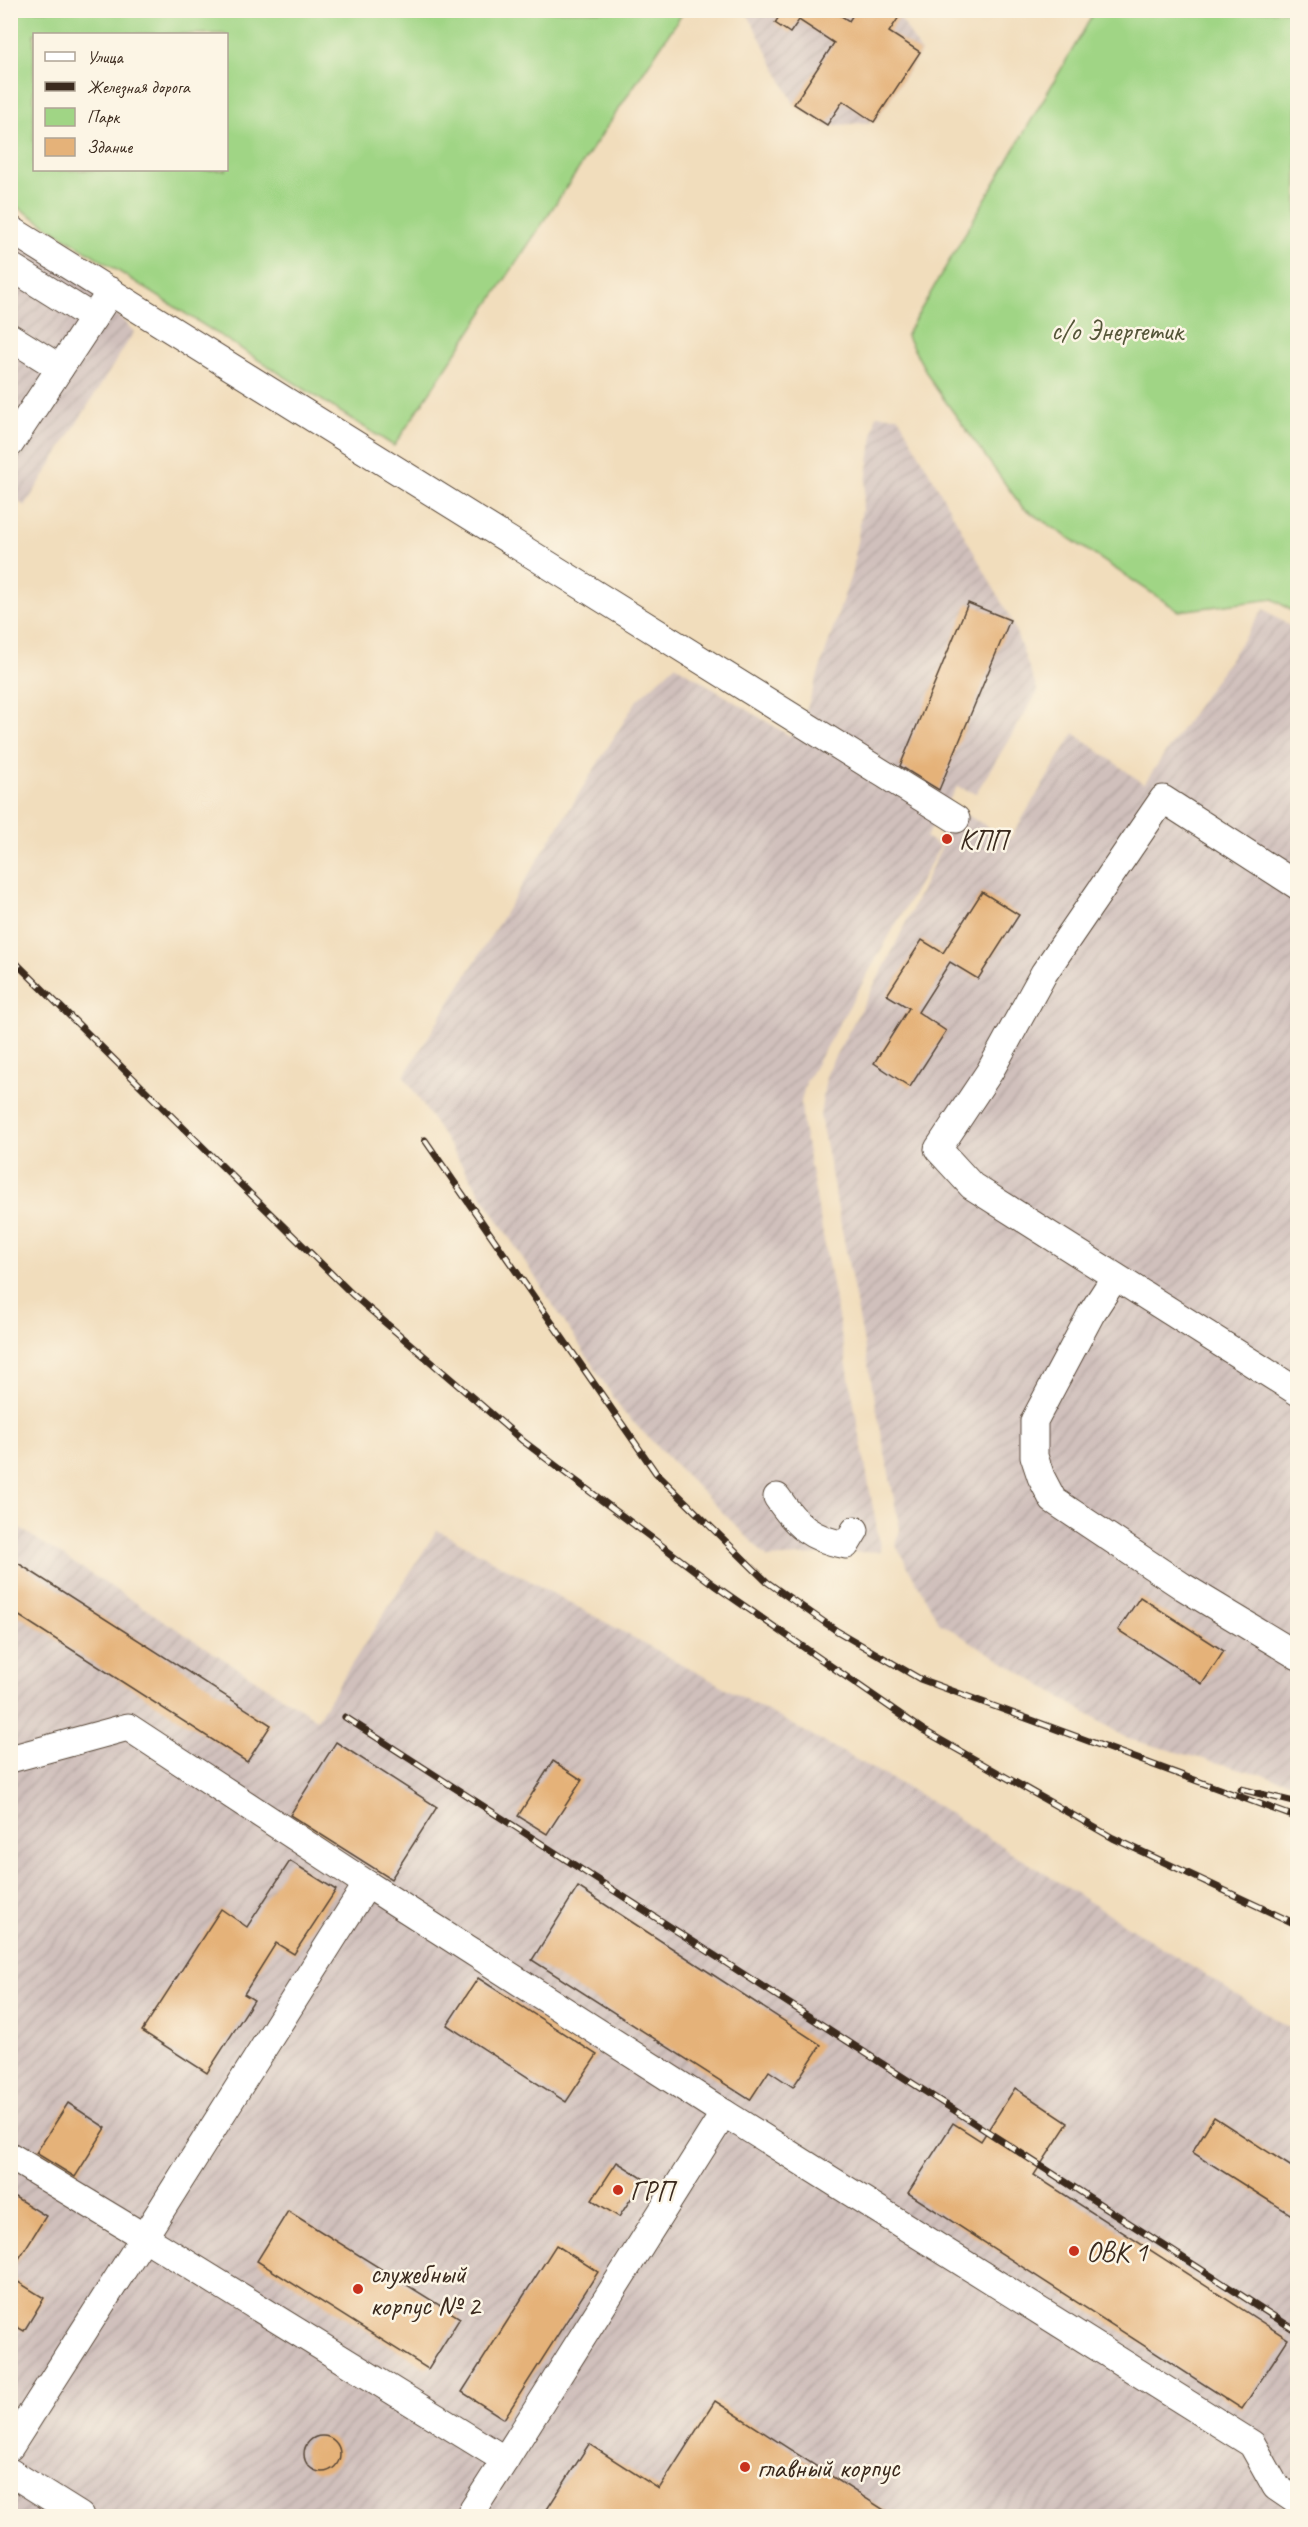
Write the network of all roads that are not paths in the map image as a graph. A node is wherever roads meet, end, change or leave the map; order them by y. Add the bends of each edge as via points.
1 (10, 228) edge
2 (10, 266) edge
3 (111, 291) junction
4 (93, 318) junction
5 (10, 337) edge
6 (60, 368) junction
7 (18, 417) edge
8 (10, 444) edge
9 (956, 819) dead end
10 (1298, 886) edge
11 (1115, 1277) junction
12 (1298, 1392) edge
13 (777, 1497) dead end
14 (855, 1530) dead end
15 (1298, 1656) edge
16 (10, 1759) edge
17 (367, 1884) junction
18 (724, 2113) junction
19 (10, 2156) edge
20 (144, 2237) junction
21 (10, 2447) edge
22 (505, 2460) junction
23 (10, 2472) edge
24 (1298, 2502) edge
25 (80, 2517) edge
26 (469, 2517) edge

1 - 3 lane
2 - 4 lane
3 - 4 lane
3 - 9 lane
4 - 6 lane
5 - 6 lane
6 - 7 lane
7 - 8 lane
10 - 11 lane via 1163,799 1044,974 990,1071 938,1149 972,1186
11 - 12 lane
11 - 15 lane via 1034,1421 1034,1456 1041,1477 1053,1500 1182,1586
13 - 14 lane via 807,1533 825,1542 846,1545
16 - 17 lane via 128,1726
17 - 18 lane
17 - 20 lane
18 - 22 lane
18 - 24 lane via 1252,2444 1276,2487
19 - 20 lane
20 - 21 lane
20 - 22 lane
22 - 26 lane
23 - 25 lane

